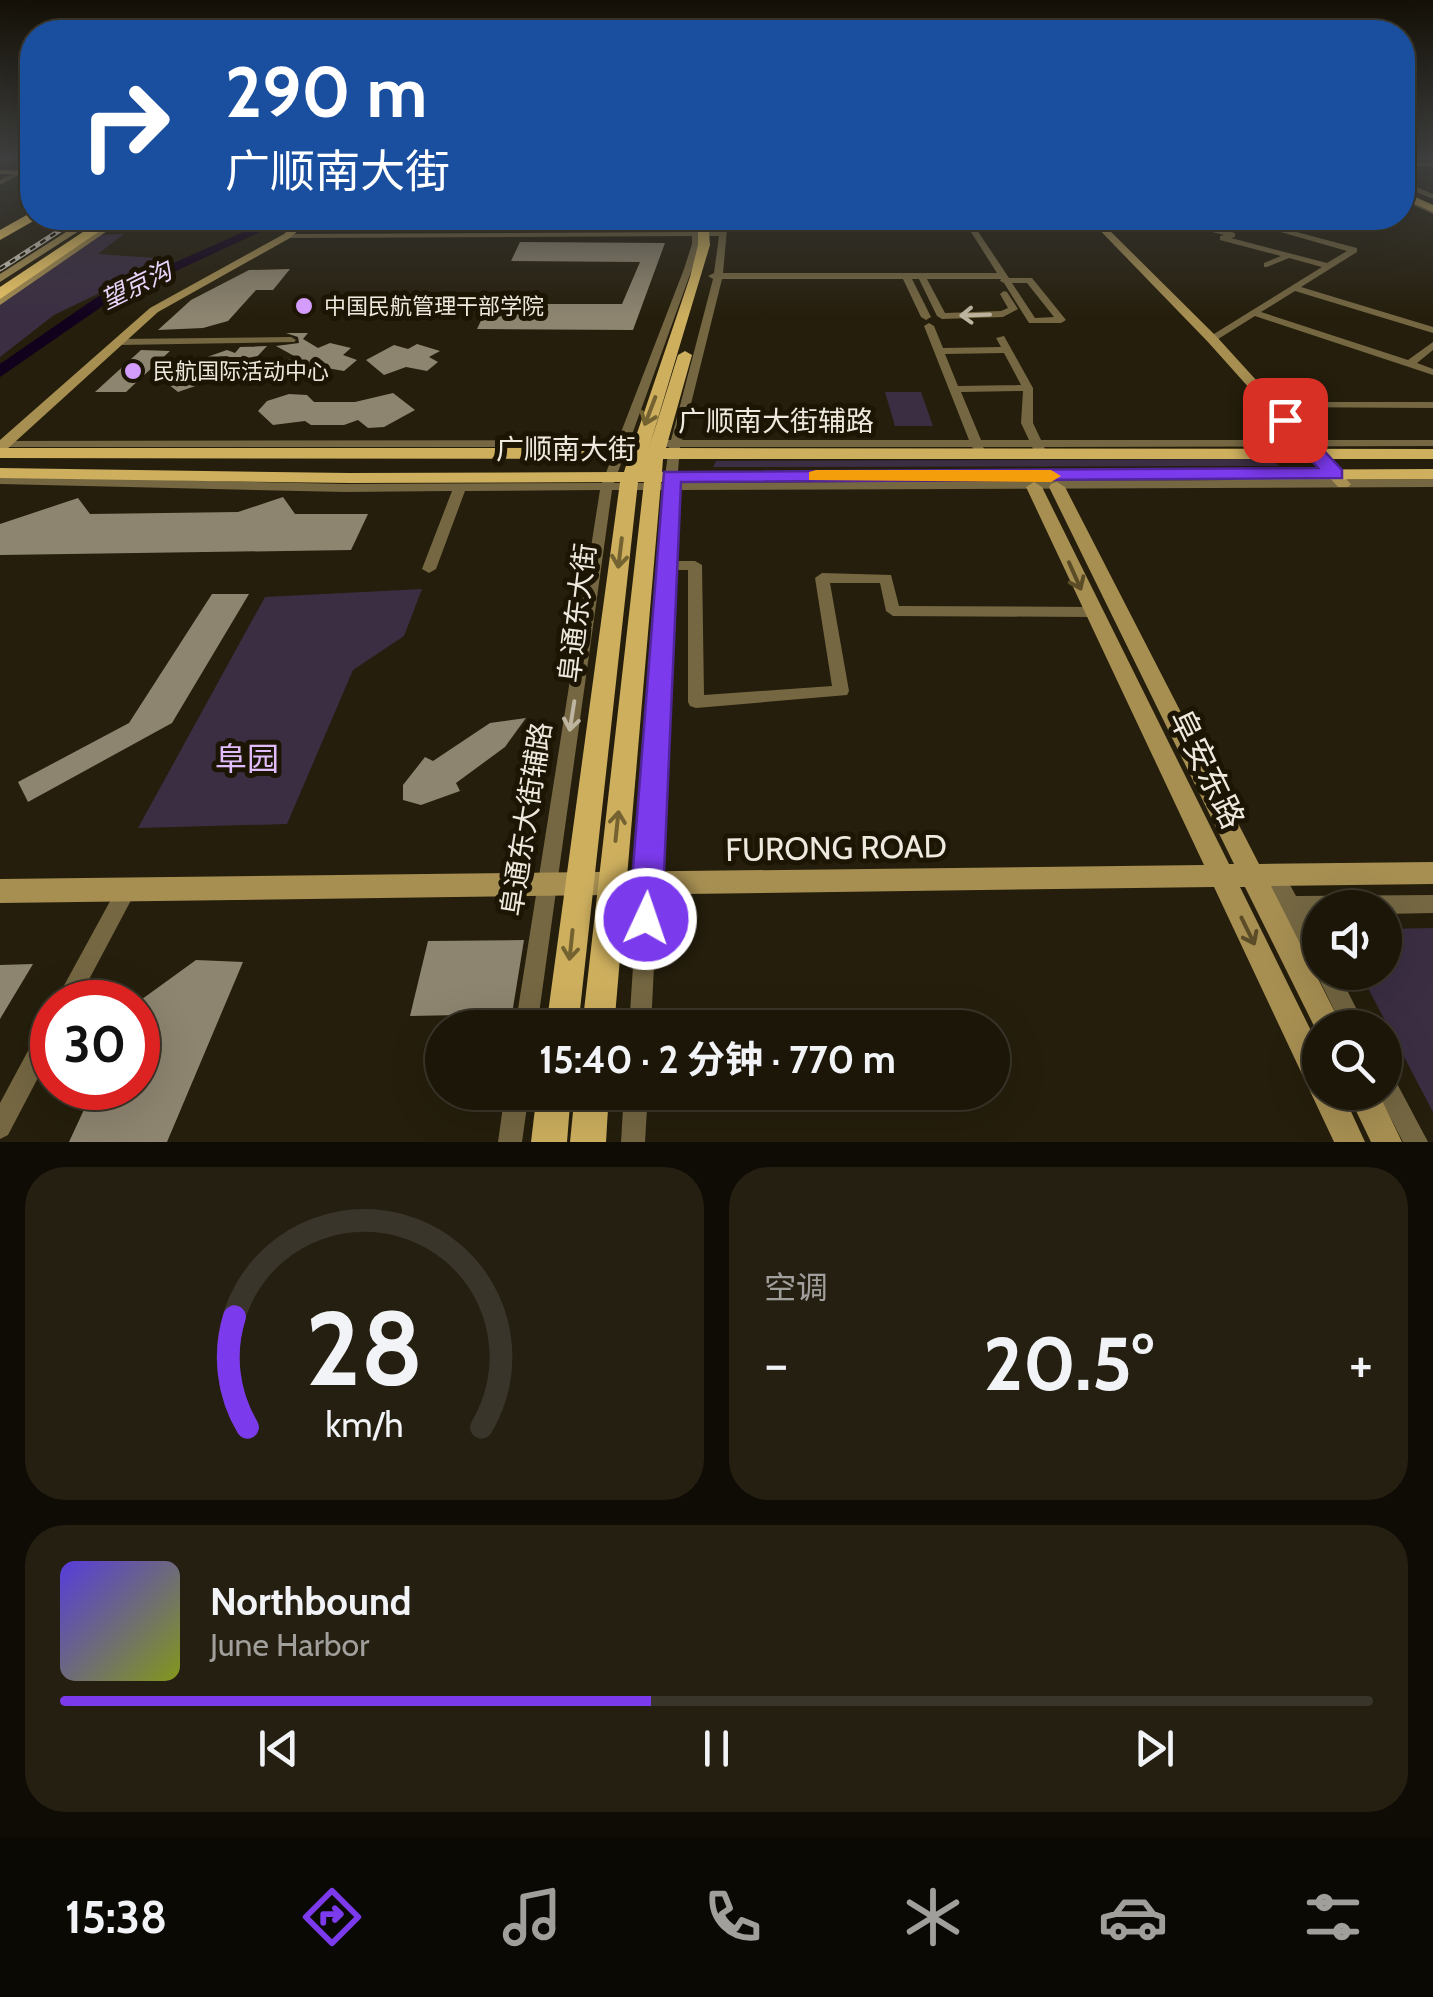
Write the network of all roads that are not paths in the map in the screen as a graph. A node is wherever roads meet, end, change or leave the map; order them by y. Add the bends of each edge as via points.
1 (79, 230) edge
2 (95, 230) edge
3 (103, 230) edge
4 (294, 230) edge
5 (569, 230) edge
6 (708, 230) edge
7 (709, 230) edge
8 (973, 230) edge
9 (1104, 230) edge
10 (1212, 230) edge
11 (1280, 230) edge
12 (288, 236) junction
13 (1286, 256) junction
14 (1267, 265) dead end
15 (1329, 266) junction
16 (906, 275) junction
17 (921, 275) junction
18 (713, 276) junction
19 (1000, 278) junction
20 (0, 282) edge
21 (1295, 288) junction
22 (0, 298) edge
23 (1255, 313) junction
24 (1433, 330) edge
25 (1212, 339) junction
26 (291, 340) dead end
27 (119, 342) junction
28 (1433, 345) edge
29 (940, 351) junction
30 (1410, 364) junction
31 (1433, 372) edge
32 (1028, 388) junction
33 (955, 390) junction
34 (1272, 405) junction
35 (1433, 405) edge
36 (1433, 443) edge
37 (1, 447) edge
38 (979, 450) junction
39 (1040, 450) junction
40 (1311, 450) junction
41 (62, 454) junction
42 (1433, 454) edge
43 (1261, 455) junction
44 (1375, 455) junction
45 (643, 466) junction
46 (724, 466) junction
47 (0, 472) edge
48 (44, 473) junction
49 (1277, 474) junction
50 (1394, 474) junction
51 (1433, 474) edge
52 (1339, 479) junction
53 (0, 480) edge
54 (947, 482) junction
55 (1433, 483) edge
56 (460, 487) junction
57 (1050, 495) junction
58 (666, 566) junction
59 (429, 569) dead end
60 (1091, 612) junction
61 (1433, 874) edge
62 (1220, 875) junction
63 (1263, 876) junction
64 (610, 883) junction
65 (648, 883) junction
66 (546, 884) junction
67 (578, 884) junction
68 (127, 889) junction
69 (0, 891) edge
70 (1433, 904) edge
71 (1266, 906) junction
72 (1290, 906) junction
73 (1302, 928) edge
74 (78, 980) edge
75 (528, 1010) edge
76 (564, 1010) edge
77 (599, 1010) edge
78 (641, 1010) edge
79 (1319, 1010) edge
80 (1302, 1043) edge
81 (30, 1070) edge
82 (514, 1110) edge
83 (552, 1110) edge
84 (591, 1110) edge
85 (635, 1110) edge
86 (1335, 1110) edge
87 (1371, 1110) edge
88 (1399, 1110) edge
89 (0, 1127) edge
90 (510, 1142) edge
91 (548, 1142) edge
92 (588, 1142) edge
93 (633, 1142) edge
94 (1350, 1142) edge
95 (1387, 1142) edge
96 (1416, 1142) edge

1 - 20 highway
2 - 22 highway
3 - 22 street
4 - 12 street
5 - 12 street
6 -> 45 street, 阜通东大街辅路 via 688,269
7 - 18 street, 阜通东大街辅路
8 - 19 street
9 - 25 street
10 - 13 street
11 - 15 street via 1354,250
12 - 27 street via 154,310
13 - 14 street
13 - 15 street
15 - 21 street
16 - 17 street
16 - 18 street
16 - 29 street
17 - 19 street
19 -> 17 street via 1014,309 942,316
18 - 45 street, 阜通东大街辅路
19 - 19 street via 1032,320 1060,320 1029,280
21 - 23 street
21 - 24 street
23 - 25 street
23 - 30 street
25 - 34 street
26 - 27 street
27 - 37 street
28 - 30 street
29 - 32 street via 1004,344
29 - 33 street
30 - 31 street
32 - 33 street
32 - 39 street via 1027,423
33 - 38 street
34 - 35 street
34 - 40 street
36 - 40 street
37 - 41 main road, 广顺南大街
37 - 45 street, 广顺南大街辅路
38 - 39 main road, 广顺南大街
38 - 45 street, 广顺南大街辅路
38 - 46 main road, 广顺南大街
39 - 40 street
39 - 43 main road, 广顺南大街
40 - 43 main road, 广顺南大街
40 - 44 main road, 广顺南大街
40 - 52 street
41 - 45 main road, 广顺南大街
41 - 48 main road via 47,461
42 - 44 main road, 广顺南大街
43 - 49 main road via 1281,460 1287,468
44 - 50 main road via 1363,460
45 - 46 main road, 广顺南大街
45 - 48 main road, 广顺南大街
45 - 54 street, 广顺南大街辅路
45 - 56 street, 广顺南大街辅路
45 - 58 street, 阜通东大街辅路
64 -> 45 main road
45 -> 66 street, 阜通东大街辅路
45 -> 67 main road, 阜通东大街
46 - 54 main road, 广顺南大街
47 - 48 main road, 广顺南大街
49 - 52 main road, 广顺南大街
49 - 54 main road, 广顺南大街
50 - 51 main road, 广顺南大街
50 - 52 main road, 广顺南大街
52 - 55 street, 广顺南大街辅路
52 - 57 street, 广顺南大街辅路
53 - 56 street, 广顺南大街辅路
54 - 57 street, 广顺南大街辅路
56 - 59 street
57 -> 60 street, 阜安东路
57 - 63 street, 阜安东路
58 - 60 street via 695,566 696,702 841,691 822,578 886,578 893,611
58 - 65 street, 阜通东大街辅路
60 - 62 street, 阜安东路
61 - 63 street, FURONG ROAD
62 - 63 street, FURONG ROAD
62 - 65 street, FURONG ROAD
62 -> 80 street, 阜安东路
63 - 71 street, 阜安东路
63 - 72 street
64 - 65 street, FURONG ROAD
64 - 67 street, FURONG ROAD
64 - 77 main road
65 - 78 street, 阜通东大街辅路
66 - 67 street, FURONG ROAD
66 - 68 street, FURONG ROAD
66 - 75 street, 阜通东大街辅路
67 -> 76 main road, 阜通东大街
68 - 69 street, FURONG ROAD
68 - 74 street
70 - 72 street
71 - 72 street
71 - 79 street, 阜安东路
72 - 73 street
81 - 89 street
82 - 90 street
83 - 91 main road
84 - 92 main road
85 - 93 street
86 - 94 street
87 - 95 street
88 - 96 street

